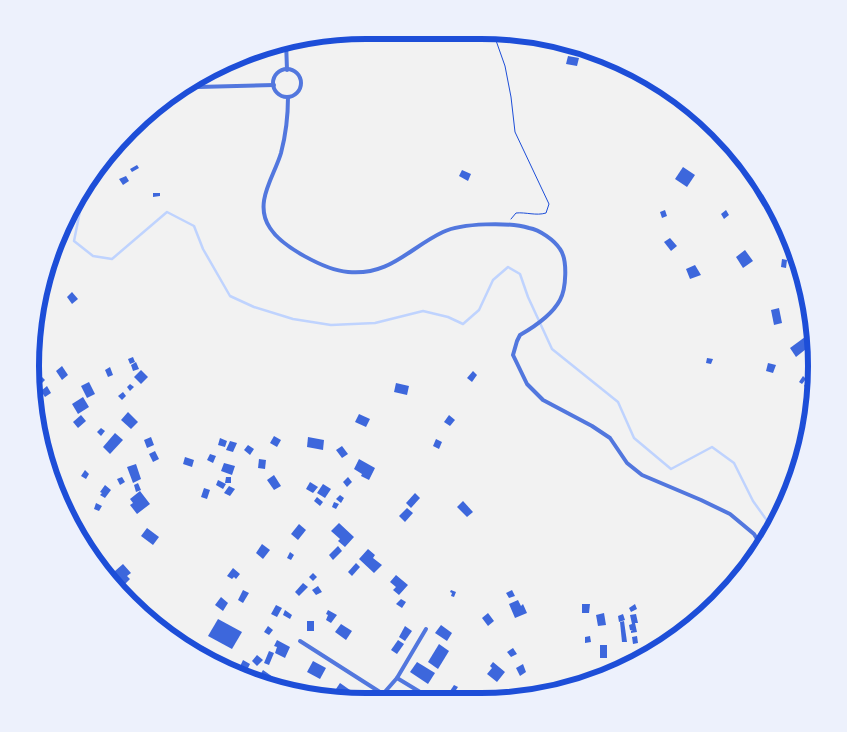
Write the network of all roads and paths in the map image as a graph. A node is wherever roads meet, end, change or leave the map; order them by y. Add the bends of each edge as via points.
1 (496, 39) edge
2 (286, 49) edge
3 (287, 70) junction
4 (274, 84) junction
5 (196, 87) edge
6 (288, 97) junction
7 (508, 224) junction
8 (758, 540) edge
9 (426, 629) dead end
10 (300, 641) dead end
11 (397, 678) junction
12 (381, 693) edge
13 (384, 693) edge
14 (422, 693) edge

1 - 7 path via 505,66 516,132 549,204 546,213 516,213
2 - 3 street
3 - 4 street via 277,74
3 - 6 street via 297,73 301,81 299,90
4 - 5 street
4 - 6 street via 279,94
6 - 7 street via 288,118 281,154 262,207 269,228 286,245 311,260 347,272 377,270 445,231 471,225
7 - 8 street via 544,234 561,249 566,281 552,312 520,335 517,341 513,355 527,384 543,400 610,438 627,463 642,475 730,514
9 - 11 street
10 - 12 street
11 - 13 street
11 - 14 street

